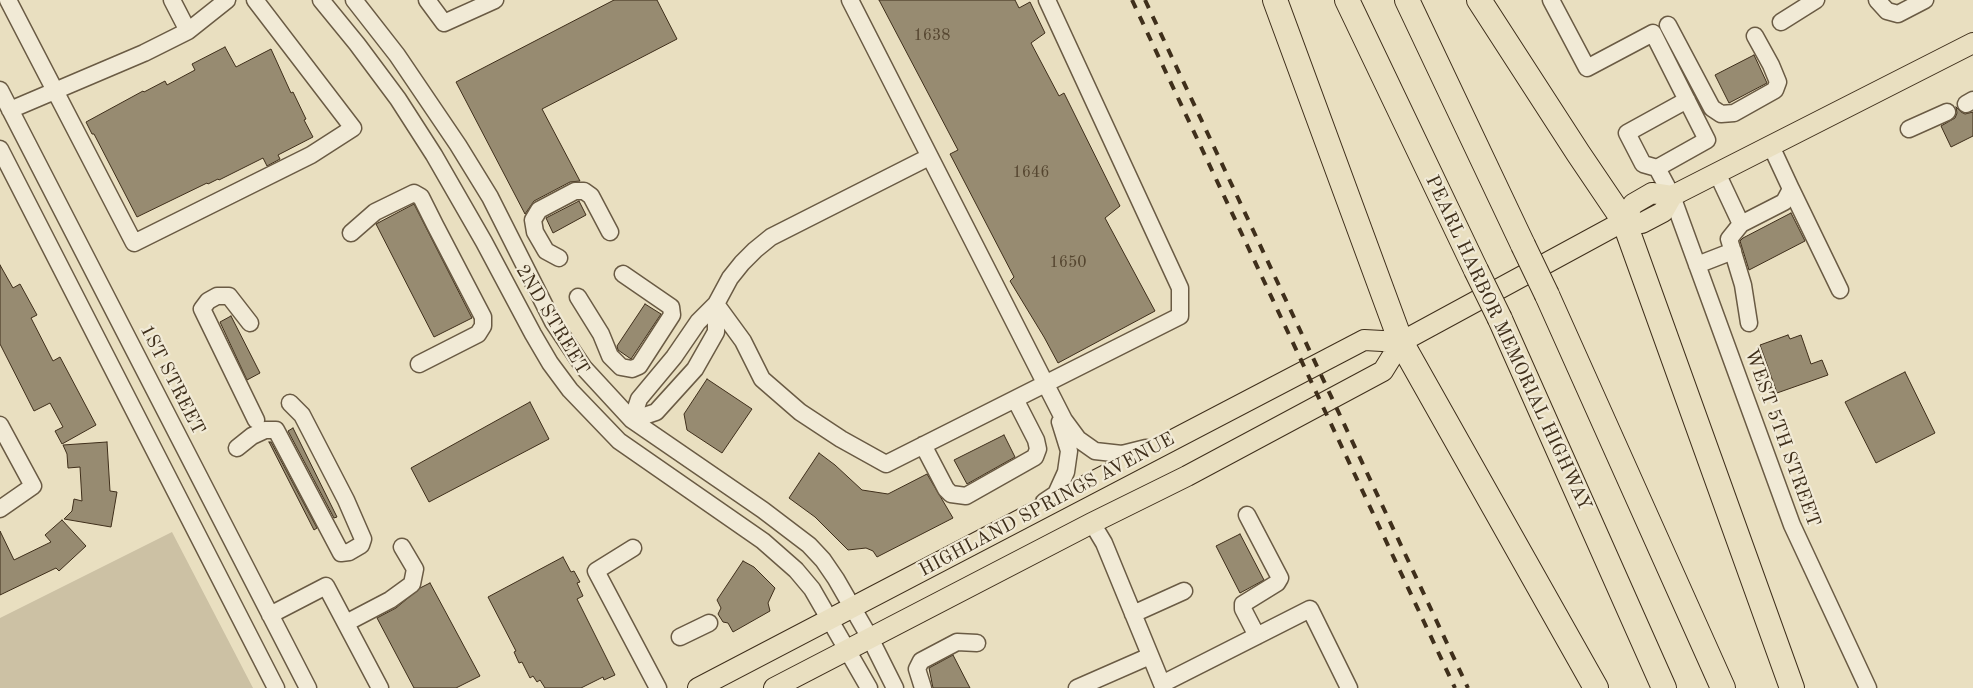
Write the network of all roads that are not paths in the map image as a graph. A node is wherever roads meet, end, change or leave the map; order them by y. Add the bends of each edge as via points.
1 (8, 0) edge
2 (172, 0) edge
3 (228, 0) edge
4 (255, 0) edge
5 (321, 0) edge
6 (334, 0) edge
7 (354, 0) edge
8 (427, 0) edge
9 (495, 0) edge
10 (850, 0) edge
11 (1047, 0) edge
12 (1275, 0) edge
13 (1347, 0) edge
14 (1407, 0) edge
15 (1479, 0) edge
16 (1550, 0) edge
17 (1816, 0) edge
18 (1877, 0) edge
19 (1925, 0) edge
20 (1781, 22) dead end
21 (1668, 25) dead end
22 (188, 30) junction
23 (1755, 36) dead end
24 (1973, 43) edge
25 (397, 55) junction
26 (0, 90) edge
27 (54, 91) junction
28 (1687, 100) junction
29 (10, 110) junction
30 (1947, 112) dead end
31 (1910, 129) dead end
32 (1771, 146) junction
33 (0, 149) edge
34 (434, 155) junction
35 (929, 157) junction
36 (1657, 168) junction
37 (1717, 173) junction
38 (1791, 189) junction
39 (1672, 196) junction
40 (1624, 221) junction
41 (1741, 224) junction
42 (610, 232) dead end
43 (351, 233) dead end
44 (1733, 252) junction
45 (518, 253) junction
46 (559, 258) dead end
47 (1697, 265) junction
48 (623, 274) dead end
49 (1840, 290) dead end
50 (578, 297) dead end
51 (716, 304) junction
52 (250, 323) dead end
53 (1749, 323) dead end
54 (1401, 342) junction
55 (419, 364) dead end
56 (1045, 385) junction
57 (1015, 399) junction
58 (290, 402) dead end
59 (1054, 403) junction
60 (256, 420) dead end
61 (632, 420) junction
62 (0, 425) edge
63 (1165, 444) junction
64 (923, 445) junction
65 (237, 448) dead end
66 (0, 509) edge
67 (1247, 515) dead end
68 (1024, 517) junction
69 (1092, 523) junction
70 (402, 547) dead end
71 (633, 548) dead end
72 (1184, 592) dead end
73 (852, 607) junction
74 (1133, 614) junction
75 (270, 615) junction
76 (830, 619) junction
77 (709, 622) dead end
78 (346, 623) junction
79 (1257, 636) junction
80 (680, 637) dead end
81 (870, 638) junction
82 (977, 643) dead end
83 (847, 650) junction
84 (1150, 656) junction
85 (276, 688) edge
86 (308, 688) edge
87 (380, 688) edge
88 (658, 688) edge
89 (698, 688) edge
90 (774, 688) edge
91 (868, 688) edge
92 (895, 688) edge
93 (923, 688) edge
94 (1077, 688) edge
95 (1349, 688) edge
96 (1596, 688) edge
97 (1664, 688) edge
98 (1723, 688) edge
99 (1792, 688) edge
100 (1868, 688) edge

1 - 27 street
2 - 22 street
3 - 22 street
4 - 27 street via 353,128 298,162 134,243
5 - 34 street, 2ND STREET via 398,99
6 - 25 street via 372,50 381,56
7 - 25 street, 2ND STREET
8 - 9 street via 444,23
10 - 35 street
11 - 56 street via 1180,288 1180,316
12 - 54 highway
13 - 97 highway, PEARL HARBOR MEMORIAL HIGHWAY, bridge via 1500,319
14 - 98 highway, bridge via 1547,295
15 - 40 highway
16 - 28 street via 1587,68 1653,33
17 - 20 street
18 - 19 street via 1887,11 1898,14
21 - 23 street via 1712,108 1721,114 1734,113 1775,90 1778,82
22 - 27 street via 144,53
24 - 32 main road, HIGHLAND SPRINGS AVENUE
25 - 45 street, 2ND STREET via 490,197
26 - 29 street, 1ST STREET
27 - 29 street
28 - 36 street via 1707,140
28 - 36 street via 1627,133 1643,164
29 - 75 street, 1ST STREET
30 - 31 street
32 - 37 main road, HIGHLAND SPRINGS AVENUE
32 - 38 street
33 - 85 street
34 - 45 street via 448,150 488,217
34 - 76 street, 2ND STREET via 533,334 570,390 619,441 778,554 804,578
35 - 51 street via 771,237 742,263
35 - 56 street
36 - 39 street, WEST 5TH STREET
37 - 39 main road, HIGHLAND SPRINGS AVENUE
37 - 41 street
38 - 41 street via 1784,202
38 - 49 street
39 - 40 main road, HIGHLAND SPRINGS AVENUE via 1663,212 1656,216 1642,223
39 - 47 street, WEST 5TH STREET
40 - 54 main road, HIGHLAND SPRINGS AVENUE
40 - 99 highway
41 - 44 street via 1729,239
42 - 46 street via 591,196 584,191 575,191 534,215 532,224 546,251
43 - 55 street via 375,212 404,196 414,193 425,204 483,316 483,326 478,334
44 - 47 street
44 - 53 street via 1743,285
45 - 61 street, 2ND STREET via 571,351
47 - 100 street, WEST 5TH STREET via 1792,525
48 - 50 street via 670,307 672,315 639,366 632,369 621,367 610,356 601,334
51 - 61 street via 698,322 674,357 639,398
51 - 61 street via 716,332 695,369 656,412
51 - 64 street via 743,341 762,379 800,412 886,464
52 - 60 street via 230,296 218,296 202,309
54 - 63 main road, HIGHLAND SPRINGS AVENUE via 1364,340
54 - 69 main road, HIGHLAND SPRINGS AVENUE via 1383,371
54 - 96 highway
56 - 57 street
56 - 59 street
57 - 64 street
57 - 64 street via 1036,440 1038,450 1035,457 966,496 951,494 946,489
58 - 65 street via 302,415 364,539 361,546 341,553 276,430 265,430
59 - 63 street via 1078,439 1095,451 1122,454
59 - 68 street via 1069,451 1066,472 1056,494
61 - 73 street, 2ND STREET via 809,545 823,560
62 - 66 street via 33,486
63 - 68 main road, HIGHLAND SPRINGS AVENUE
67 - 79 street via 1280,578 1242,604
68 - 73 main road, HIGHLAND SPRINGS AVENUE
69 - 74 street via 1104,543
69 - 81 main road, HIGHLAND SPRINGS AVENUE
70 - 78 street via 415,569 412,584 390,600
71 - 88 street via 596,570
72 - 74 street
73 - 76 main road, HIGHLAND SPRINGS AVENUE
73 - 81 street, 2ND STREET
74 - 84 street
75 - 78 street via 326,586
75 - 86 street, 1ST STREET
76 - 83 street, 2ND STREET
76 - 89 main road, HIGHLAND SPRINGS AVENUE
77 - 80 street
78 - 87 street
79 - 84 street via 1162,684
79 - 95 street via 1310,609
81 - 83 main road, HIGHLAND SPRINGS AVENUE
81 - 92 street, 2ND STREET
82 - 93 street via 957,642 921,661 917,669
83 - 90 main road, HIGHLAND SPRINGS AVENUE
83 - 91 street, 2ND STREET
84 - 94 street

